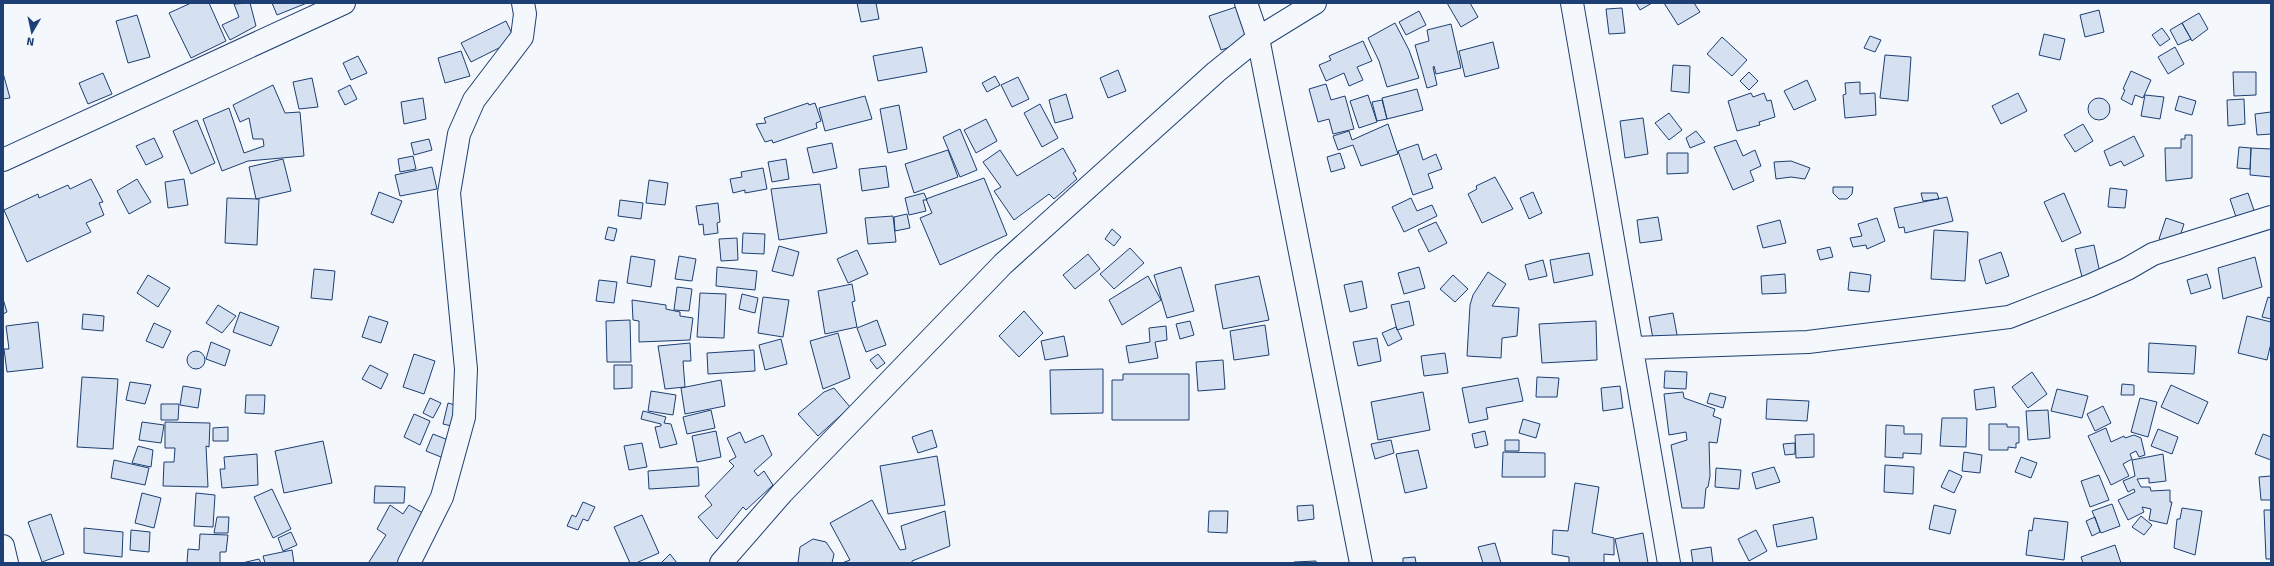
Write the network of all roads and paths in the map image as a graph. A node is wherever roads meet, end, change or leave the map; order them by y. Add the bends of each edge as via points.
1 (344, 3) edge
2 (523, 3) edge
3 (1246, 3) edge
4 (1315, 3) edge
5 (1572, 3) edge
6 (1258, 38) junction
7 (3, 160) edge
8 (2271, 217) edge
9 (1632, 348) junction
10 (3, 546) edge
11 (7, 563) edge
12 (409, 563) edge
13 (721, 563) edge
14 (1361, 563) edge
15 (1669, 563) edge

1 - 7 street
2 - 12 street via 525,14 522,37 474,100 459,134 449,193 466,369 464,417 442,498
3 - 6 street
4 - 6 street
5 - 9 street
6 - 13 street via 1216,72 1003,264 782,493
6 - 14 street
8 - 9 street via 2153,254 2089,286 2009,317 1808,342
9 - 15 street
10 - 11 street

